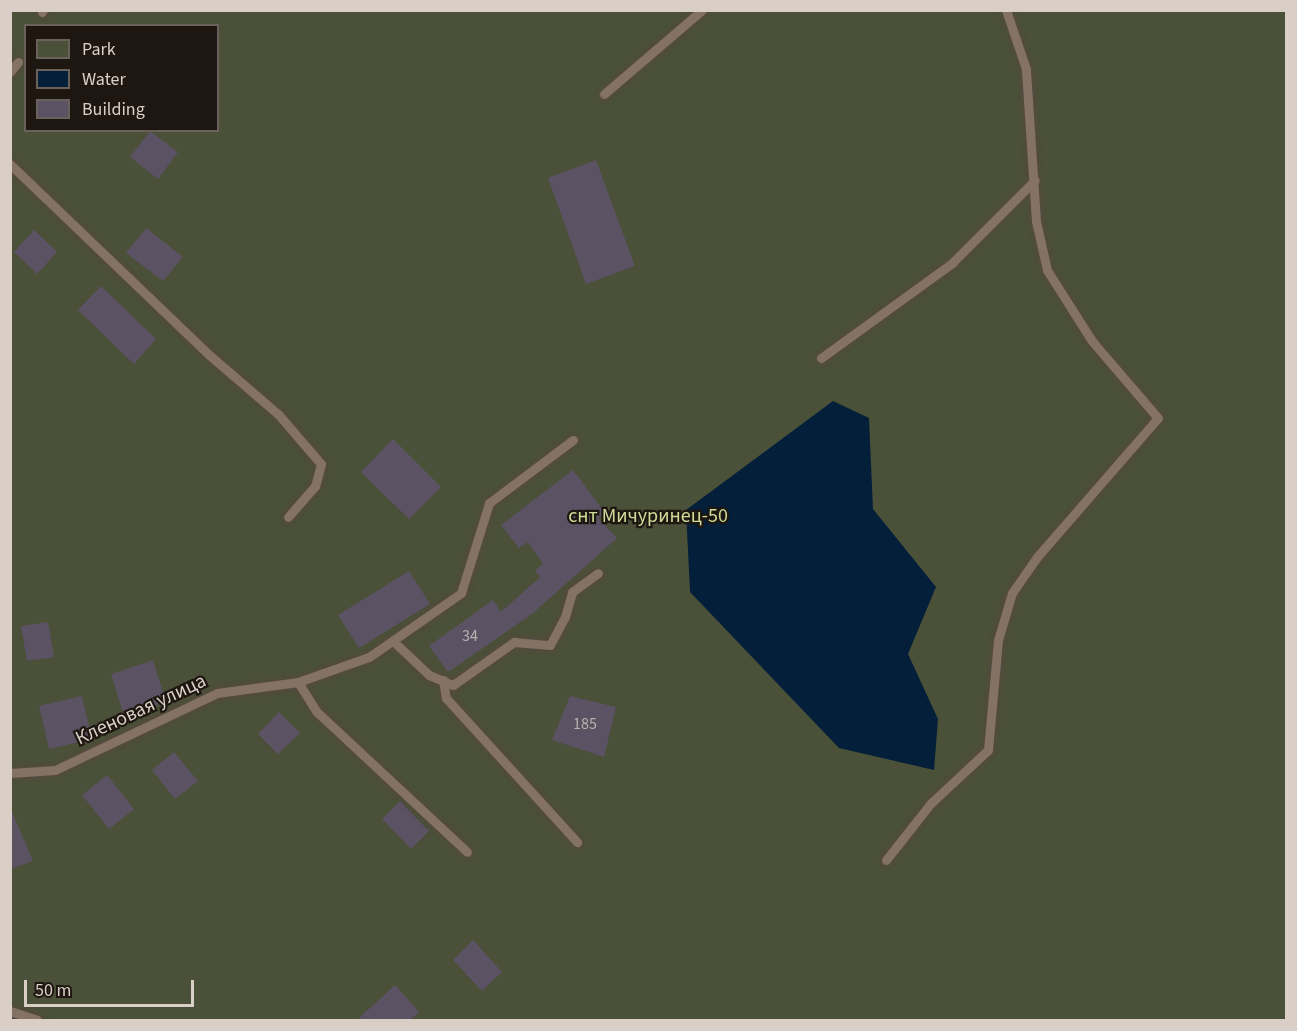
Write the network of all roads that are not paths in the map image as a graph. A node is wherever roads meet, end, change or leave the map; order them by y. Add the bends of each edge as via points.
1 (702, 10) edge
2 (1006, 10) edge
3 (18, 62) dead end
4 (10, 72) edge
5 (604, 94) dead end
6 (10, 164) edge
7 (1035, 180) junction
8 (820, 358) dead end
9 (573, 440) dead end
10 (288, 516) dead end
11 (598, 573) dead end
12 (393, 641) junction
13 (443, 680) junction
14 (298, 682) junction
15 (10, 773) edge
16 (577, 842) dead end
17 (466, 852) dead end
18 (886, 860) dead end
19 (10, 1011) edge
20 (37, 1020) edge

1 - 5 lane
2 - 7 lane via 1026,69
3 - 4 lane
6 - 10 lane via 207,353 278,414 321,464 315,486
7 - 8 lane via 952,263
7 - 18 lane via 1036,221 1047,270 1092,341 1158,418 1044,549 1012,593 998,640 988,750 930,804
9 - 12 lane, Кленовая улица via 489,503 461,593
11 - 13 lane via 572,592 550,645 514,642 453,684
12 - 13 lane via 429,675
12 - 14 lane, Кленовая улица via 369,657
13 - 16 lane via 446,698
14 - 15 lane, Кленовая улица via 217,693 55,770
14 - 17 lane via 317,712
19 - 20 lane

